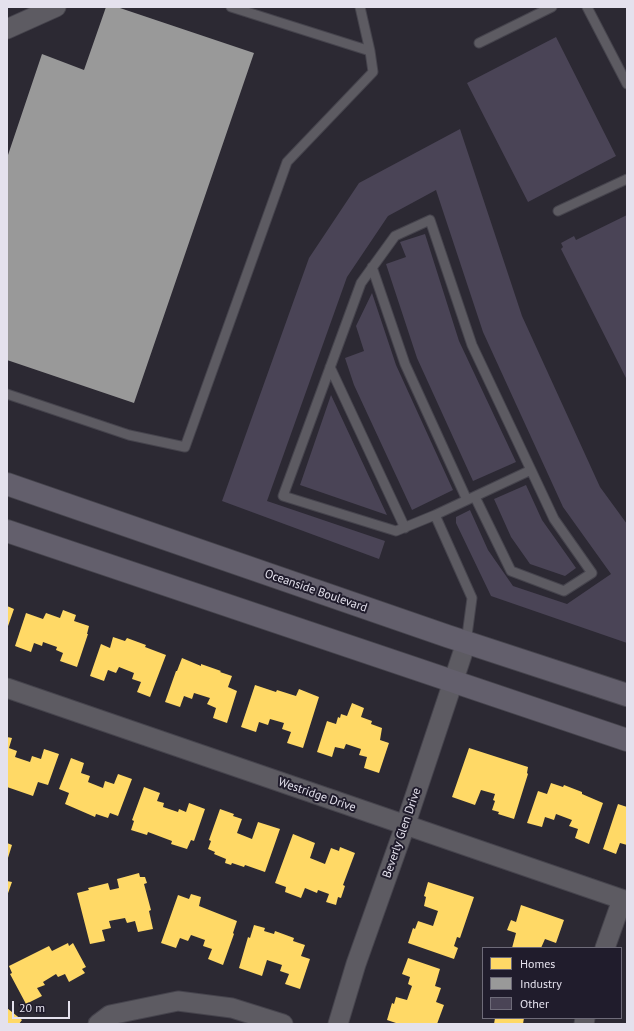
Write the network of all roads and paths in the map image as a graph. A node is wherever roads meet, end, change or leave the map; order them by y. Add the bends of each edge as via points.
1 (56, 7) edge
2 (231, 7) edge
3 (360, 7) edge
4 (552, 7) edge
5 (587, 7) edge
6 (7, 29) edge
7 (479, 43) dead end
8 (370, 51) junction
9 (627, 84) edge
10 (627, 178) edge
11 (558, 211) dead end
12 (372, 267) junction
13 (330, 367) junction
14 (7, 394) edge
15 (531, 470) junction
16 (7, 484) edge
17 (471, 498) junction
18 (435, 515) junction
19 (405, 528) junction
20 (7, 531) edge
21 (466, 643) junction
22 (453, 682) junction
23 (7, 688) edge
24 (627, 695) edge
25 (627, 740) edge
26 (405, 826) junction
27 (625, 901) edge
28 (605, 947) edge
29 (98, 1024) edge
30 (283, 1024) edge
31 (338, 1024) edge

1 - 6 street
2 - 8 lane
3 - 8 lane
4 - 7 lane
5 - 9 lane
8 - 14 lane via 373,72 287,162 185,447 129,435
10 - 11 lane
12 - 13 lane via 361,283
12 - 15 lane via 394,236 430,220 472,345
12 - 17 lane via 405,364
13 - 19 lane
13 - 19 lane via 283,496 396,531
15 - 17 lane
15 - 17 lane via 554,519 592,573 564,591 511,571
16 - 21 main road, Oceanside Boulevard
17 - 18 lane
18 - 19 lane
18 - 21 lane via 472,598
20 - 22 main road
21 - 22 street, Beverly Glen Drive
21 - 24 main road, Oceanside Boulevard
22 - 25 main road
22 - 26 street, Beverly Glen Drive
23 - 26 street, Westridge Drive
26 - 27 street, Westridge Drive
26 - 31 street, Beverly Glen Drive via 356,964
27 - 28 street
29 - 30 street via 110,1015 178,1001 232,1008

